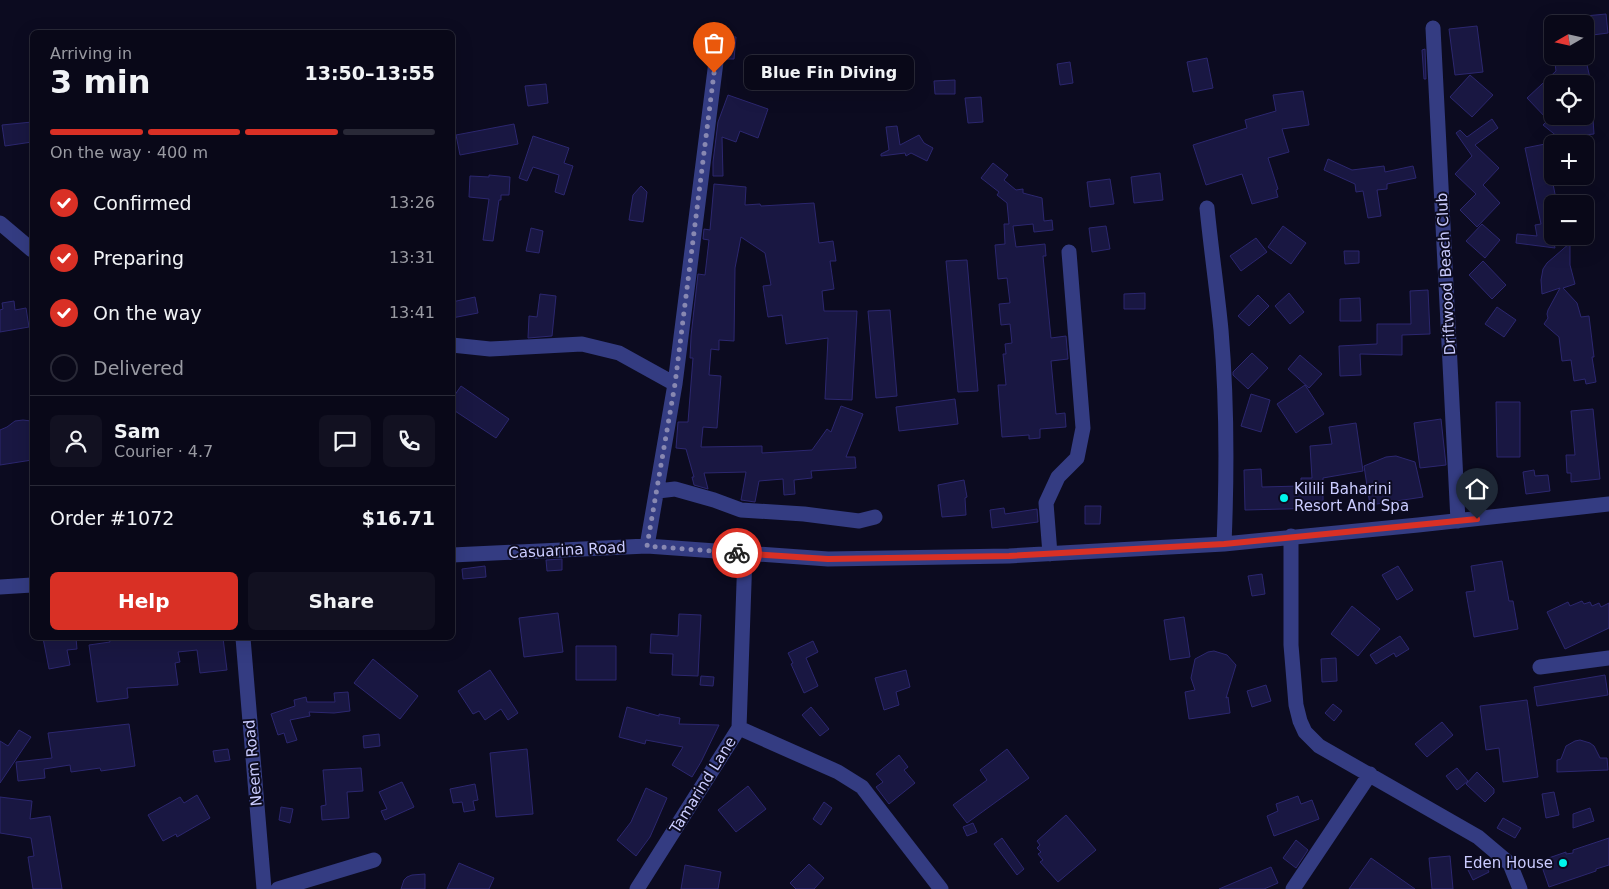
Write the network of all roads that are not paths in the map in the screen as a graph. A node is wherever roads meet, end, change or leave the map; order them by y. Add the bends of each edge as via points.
1 (1433, 28) dead end
2 (717, 54) dead end
3 (1207, 208) dead end
4 (0, 223) edge
5 (30, 248) edge
6 (1069, 252) dead end
7 (455, 345) edge
8 (675, 384) junction
9 (658, 491) junction
10 (1609, 504) edge
11 (875, 517) dead end
12 (1458, 521) junction
13 (1291, 536) junction
14 (1224, 544) junction
15 (647, 546) junction
16 (745, 554) junction
17 (1050, 554) junction
18 (455, 555) edge
19 (30, 585) edge
20 (0, 587) edge
21 (243, 640) edge
22 (1609, 658) edge
23 (1540, 668) dead end
24 (739, 728) junction
25 (1370, 774) junction
26 (374, 860) dead end
27 (264, 889) edge
28 (278, 889) edge
29 (637, 889) edge
30 (941, 889) edge
31 (1293, 889) edge
32 (1520, 889) edge

1 - 12 street, Driftwood Beach Club
2 - 8 street
3 - 14 street via 1224,386
4 - 5 street
6 - 17 street via 1083,428 1077,458 1058,477 1046,503
7 - 8 street via 490,349 582,344 619,353
8 - 9 street
9 - 11 street via 675,489 741,510 860,521
9 - 15 street
10 - 12 street, Casuarina Road
12 - 13 street, Casuarina Road
13 - 14 street, Casuarina Road
13 - 25 street via 1291,644 1300,721 1318,746
14 - 17 street, Casuarina Road
15 - 16 street, Casuarina Road
15 - 18 street, Casuarina Road
16 - 17 street, Casuarina Road via 828,559
16 - 24 street, Tamarind Lane
19 - 20 street
21 - 27 street, Neem Road
22 - 23 street
24 - 29 street, Tamarind Lane
24 - 30 street via 838,772 862,787
25 - 31 street
25 - 32 street via 1478,836 1510,864
26 - 28 street

